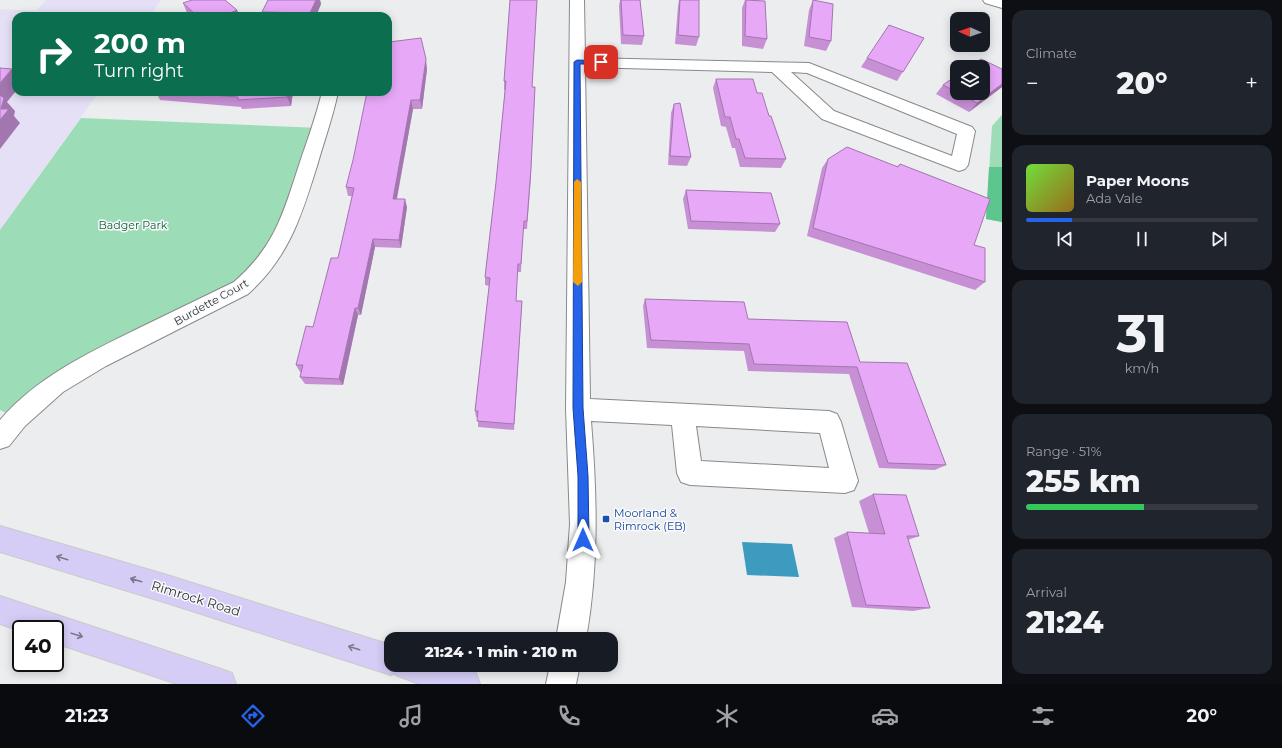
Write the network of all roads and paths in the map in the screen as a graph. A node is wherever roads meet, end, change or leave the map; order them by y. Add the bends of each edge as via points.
1 (577, 0) edge
2 (990, 0) edge
3 (1002, 4) edge
4 (577, 62) junction
5 (776, 67) junction
6 (329, 96) edge
7 (578, 408) junction
8 (683, 414) junction
9 (0, 438) edge
10 (0, 539) edge
11 (0, 610) edge
12 (572, 632) edge
13 (384, 658) edge
14 (428, 672) edge
15 (564, 672) edge
16 (220, 684) edge
17 (465, 684) edge
18 (561, 684) edge

1 - 4 street
2 - 3 street
4 - 5 street
4 - 7 street
5 - 5 street via 809,68 966,131 959,165 828,115
6 - 9 street, Burdette Court via 286,232 257,276 241,288 98,359 55,385 17,418
7 - 8 street
7 - 12 street via 583,476 583,556
8 - 8 street via 829,422 845,482 690,472
13 -> 10 main road, Rimrock Road
11 -> 16 main road
14 - 17 main road
15 - 18 street

